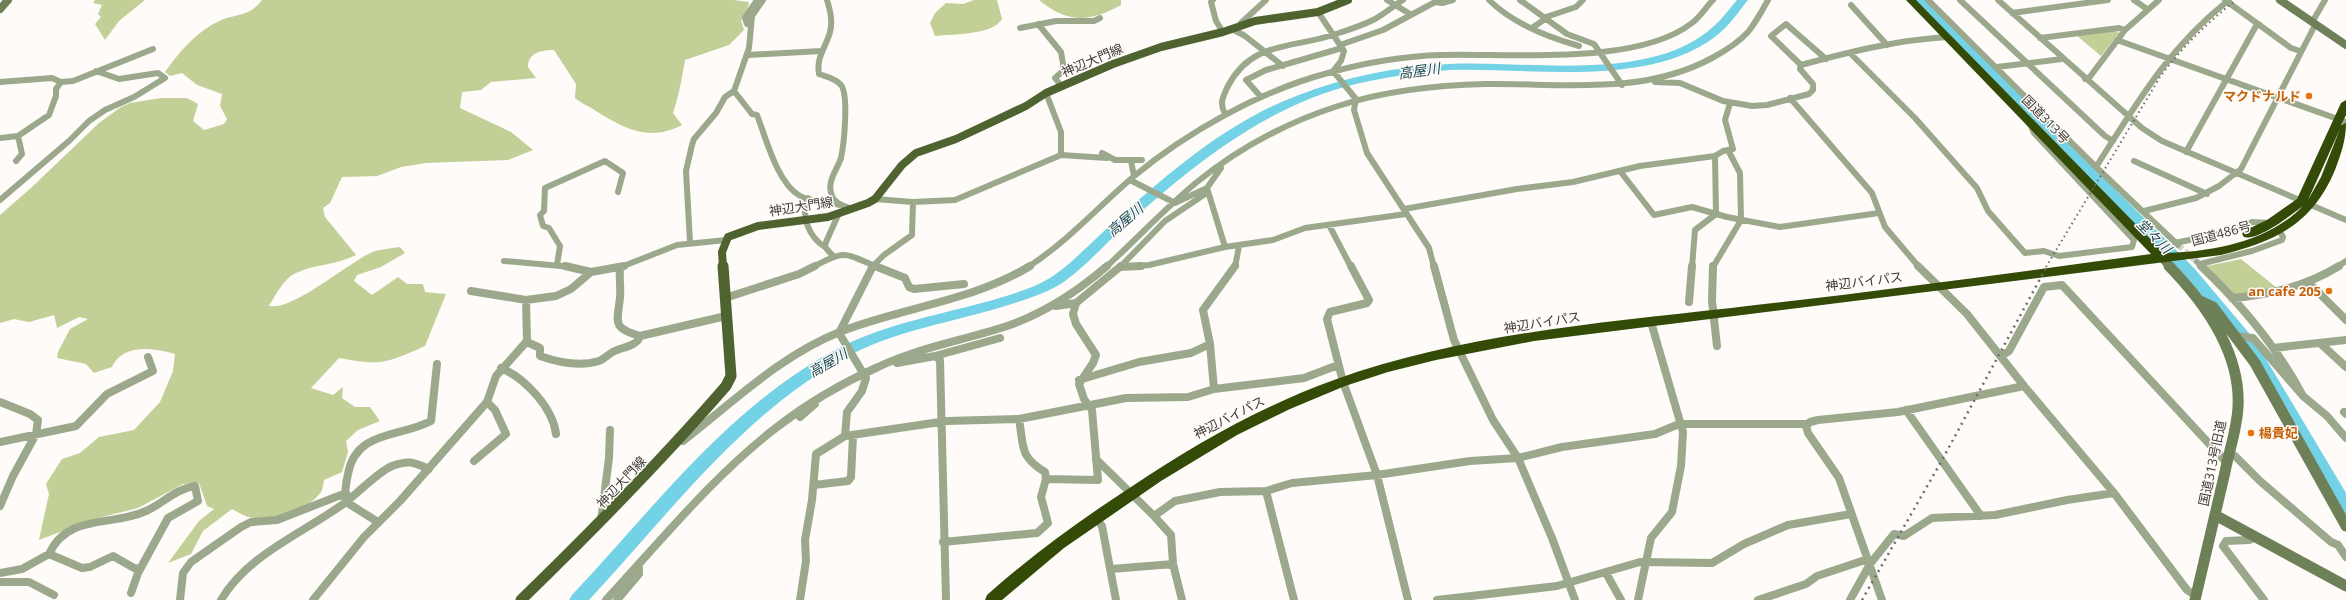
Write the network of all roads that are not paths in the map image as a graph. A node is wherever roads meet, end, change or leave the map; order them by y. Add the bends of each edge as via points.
1 (8, 0) edge
2 (757, 0) edge
3 (764, 0) edge
4 (827, 0) edge
5 (1212, 0) edge
6 (1266, 0) edge
7 (1348, 0) edge
8 (1387, 0) edge
9 (1404, 0) edge
10 (1453, 0) edge
11 (1489, 0) edge
12 (1496, 0) edge
13 (1520, 0) edge
14 (1583, 0) edge
15 (1713, 0) edge
16 (1768, 0) edge
17 (1911, 0) edge
18 (1928, 0) edge
19 (1960, 0) edge
20 (1998, 0) edge
21 (2108, 0) edge
22 (2134, 0) edge
23 (2159, 0) edge
24 (2280, 0) edge
25 (2325, 0) edge
26 (2227, 1) edge
27 (1395, 5) junction
28 (1851, 5) dead end
29 (0, 9) edge
30 (2147, 9) junction
31 (1318, 12) junction
32 (2012, 13) junction
33 (1410, 14) junction
34 (1100, 18) dead end
35 (1544, 18) junction
36 (2314, 23) junction
37 (1038, 24) junction
38 (751, 25) junction
39 (1242, 25) junction
40 (2260, 25) junction
41 (1020, 28) dead end
42 (1532, 28) junction
43 (1228, 30) junction
44 (2125, 30) junction
45 (1334, 35) junction
46 (1947, 37) junction
47 (2040, 38) junction
48 (2116, 40) junction
49 (1887, 45) junction
50 (2346, 45) edge
51 (1578, 46) dead end
52 (1341, 47) junction
53 (154, 49) dead end
54 (821, 51) junction
55 (1265, 51) junction
56 (2300, 51) junction
57 (1850, 53) junction
58 (1602, 54) junction
59 (747, 55) junction
60 (2166, 58) junction
61 (1826, 59) junction
62 (2062, 59) junction
63 (2027, 63) junction
64 (1801, 65) junction
65 (1283, 66) junction
66 (1997, 67) junction
67 (96, 71) junction
68 (1334, 71) junction
69 (2085, 78) junction
70 (2225, 80) junction
71 (1650, 81) junction
72 (0, 82) edge
73 (61, 82) junction
74 (1622, 84) junction
75 (1062, 87) junction
76 (734, 91) junction
77 (1046, 93) junction
78 (1261, 97) junction
79 (1790, 98) junction
80 (2277, 98) junction
81 (1356, 99) junction
82 (1730, 103) junction
83 (2346, 103) edge
84 (1226, 114) junction
85 (2127, 118) junction
86 (2029, 121) junction
87 (2344, 123) edge
88 (18, 136) junction
89 (0, 138) edge
90 (2113, 141) junction
91 (1728, 150) junction
92 (1102, 152) dead end
93 (2186, 152) junction
94 (1062, 155) junction
95 (1715, 156) junction
96 (1107, 158) junction
97 (1142, 160) dead end
98 (16, 161) dead end
99 (1131, 161) junction
100 (2134, 161) dead end
101 (1222, 164) junction
102 (2096, 167) junction
103 (1620, 171) junction
104 (2237, 173) junction
105 (1132, 179) junction
106 (1208, 190) junction
107 (618, 192) dead end
108 (2207, 194) junction
109 (808, 198) junction
110 (876, 199) junction
111 (0, 200) edge
112 (913, 202) junction
113 (1174, 202) junction
114 (2306, 203) junction
115 (839, 209) junction
116 (2144, 211) junction
117 (1405, 212) junction
118 (1879, 213) junction
119 (1716, 214) junction
120 (807, 220) junction
121 (1741, 220) junction
122 (2346, 220) edge
123 (1329, 225) junction
124 (2275, 227) junction
125 (726, 240) junction
126 (690, 242) junction
127 (1239, 246) junction
128 (825, 247) junction
129 (1225, 247) junction
130 (2172, 252) junction
131 (833, 256) junction
132 (504, 261) dead end
133 (2345, 262) edge
134 (557, 266) junction
135 (874, 266) junction
136 (620, 267) junction
137 (1120, 267) junction
138 (591, 272) junction
139 (2308, 282) junction
140 (964, 284) dead end
141 (1938, 288) junction
142 (471, 291) dead end
143 (725, 298) junction
144 (2232, 298) junction
145 (526, 300) junction
146 (2200, 301) junction
147 (1690, 302) dead end
148 (1076, 303) junction
149 (1052, 306) junction
150 (1714, 314) junction
151 (726, 316) junction
152 (2346, 320) edge
153 (1651, 322) junction
154 (839, 333) junction
155 (640, 336) junction
156 (2236, 336) junction
157 (1000, 338) dead end
158 (2346, 340) edge
159 (527, 342) junction
160 (1210, 344) junction
161 (2321, 344) junction
162 (1717, 346) dead end
163 (2273, 348) junction
164 (1459, 351) junction
165 (935, 356) junction
166 (2001, 356) junction
167 (148, 357) dead end
168 (437, 364) dead end
169 (883, 364) junction
170 (1338, 365) junction
171 (2346, 367) edge
172 (501, 368) junction
173 (864, 374) junction
174 (1079, 380) junction
175 (1343, 382) junction
176 (2024, 386) junction
177 (1214, 389) junction
178 (2303, 396) junction
179 (821, 397) junction
180 (0, 402) edge
181 (487, 402) junction
182 (1088, 406) junction
183 (1906, 410) junction
184 (800, 417) dead end
185 (1018, 419) junction
186 (940, 423) junction
187 (1679, 424) junction
188 (1808, 424) junction
189 (610, 430) dead end
190 (36, 434) junction
191 (556, 434) dead end
192 (849, 436) junction
193 (2346, 438) edge
194 (0, 442) edge
195 (674, 446) junction
196 (1518, 458) junction
197 (2228, 458) junction
198 (1096, 459) junction
199 (474, 461) dead end
200 (429, 469) junction
201 (1377, 475) junction
202 (1046, 479) junction
203 (814, 485) junction
204 (1266, 491) junction
205 (346, 493) junction
206 (1131, 493) junction
207 (2114, 493) junction
208 (346, 502) junction
209 (0, 506) edge
210 (1851, 514) junction
211 (2215, 514) junction
212 (1154, 516) junction
213 (1981, 516) junction
214 (1095, 517) junction
215 (378, 522) junction
216 (601, 523) junction
217 (2346, 526) edge
218 (2256, 537) junction
219 (943, 542) junction
220 (49, 554) junction
221 (2346, 557) edge
222 (1644, 562) junction
223 (1869, 562) junction
224 (1173, 564) junction
225 (639, 567) junction
226 (140, 569) junction
227 (1111, 569) junction
228 (0, 573) edge
229 (1606, 573) junction
230 (0, 582) edge
231 (1569, 583) junction
232 (2346, 586) edge
233 (131, 593) dead end
234 (54, 595) dead end
235 (2196, 598) edge
236 (180, 600) edge
237 (221, 600) edge
238 (313, 600) edge
239 (521, 600) edge
240 (606, 600) edge
241 (618, 600) edge
242 (800, 600) edge
243 (946, 600) edge
244 (992, 600) edge
245 (1116, 600) edge
246 (1182, 600) edge
247 (1294, 600) edge
248 (1408, 600) edge
249 (1437, 600) edge
250 (1575, 600) edge
251 (1621, 600) edge
252 (1638, 600) edge
253 (1758, 600) edge
254 (1850, 600) edge
255 (1882, 600) edge
256 (2264, 600) edge

1 - 29 street
2 - 38 street via 746,18 747,24
3 - 38 street via 752,16
4 - 54 street via 830,35
5 - 43 street via 1216,21
6 - 39 street via 1246,17
7 - 31 main road, 神辺大門線
8 - 27 street
9 - 27 street
10 - 33 street via 1435,2
11 - 12 street
11 - 42 street
13 - 35 street
14 - 35 street via 1576,7
15 - 58 street via 1705,13 1691,26 1663,38
16 - 71 street via 1748,32 1723,52 1692,67
17 - 46 highway, 国道313号
18 - 66 street
19 - 63 street
20 - 32 street
21 - 32 street
22 - 30 street
23 - 30 street
24 - 36 street
25 - 36 street
26 - 40 street
26 - 60 street via 2200,22
27 - 33 street
27 - 45 street via 1379,18
28 - 49 street
30 - 44 street
31 - 39 main road, 神辺大門線 via 1255,20
31 - 45 street
32 - 47 street
33 - 52 street via 1383,30
34 - 37 street via 1094,21 1056,21
35 - 42 street
35 - 58 street via 1571,36 1594,44
36 - 50 street
36 - 56 street
37 - 41 street
37 - 75 street via 1061,52 1064,70 1055,78
38 - 59 street
39 - 43 main road, 神辺大門線
40 - 56 street via 2291,48
40 - 70 street via 2256,26
42 - 51 street
43 - 55 street
43 - 75 main road, 神辺大門線 via 1161,47 1113,64
44 - 47 street via 2119,28
44 - 48 street
45 - 52 street
45 - 55 street
46 - 49 street
46 - 86 highway, 国道313号
47 - 62 street
48 - 60 street
48 - 69 street via 2088,78
49 - 57 street
52 - 65 street
52 - 68 street via 1344,55
53 - 67 street
54 - 59 street
54 - 115 street via 818,62 819,74 834,79 842,86 847,118 841,159 832,177 831,188
55 - 65 street
55 - 84 street via 1236,71 1221,100 1221,107
56 - 80 street
57 - 61 street
57 - 86 street via 1915,118 1977,188 1988,211 2025,253 2044,251 2059,256 2132,247 2134,240 2034,133
58 - 68 street via 1439,55 1400,58
58 - 74 street
59 - 76 street
60 - 70 street
60 - 85 street
61 - 64 street
61 - 64 street via 1786,24 1770,36
62 - 63 street
62 - 69 street
63 - 66 street
63 - 90 street
64 - 79 street via 1800,69 1813,84 1813,90 1809,94
65 - 78 street via 1266,70 1246,80
66 - 102 street
67 - 73 street via 73,81
67 - 111 street via 112,79 131,79 158,73 165,78 89,121
68 - 78 street via 1310,77
68 - 81 street
69 - 85 street
70 - 80 street
70 - 93 street
71 - 74 street
71 - 82 street via 1680,82
72 - 73 street via 52,78
73 - 88 street via 56,89 56,96 48,115
74 - 81 street via 1607,87 1462,85 1407,89
75 - 77 main road, 神辺大門線
76 - 109 street via 752,114 757,115 790,189
76 - 126 street via 725,97 692,145 686,172
77 - 94 street via 1062,132
77 - 110 main road, 神辺大門線 via 1026,106 956,139 916,153 902,165
78 - 84 street
79 - 82 street via 1759,106
79 - 118 street via 1872,193
80 - 87 street
80 - 104 street
81 - 101 street via 1275,133
81 - 117 street via 1354,110 1362,141 1374,165
82 - 91 street via 1725,120 1733,149
83 - 87 highway, 国道486号
84 - 105 street
85 - 90 street
85 - 93 street via 2162,141
86 - 130 highway, 国道313号
87 - 114 highway, 国道486号
88 - 89 street
88 - 98 street via 22,154
90 - 102 street
91 - 95 street
91 - 121 street via 1740,173
92 - 96 street
93 - 104 street
94 - 96 street
94 - 112 street via 955,200
95 - 103 street
95 - 119 street
96 - 99 street
97 - 99 street
99 - 105 street
100 - 108 street
101 - 106 street
101 - 113 street
102 - 116 street
103 - 117 street via 1573,182 1517,189
103 - 119 street via 1654,215 1692,207
104 - 108 street via 2225,184
104 - 114 street
105 - 113 street
105 - 154 street via 1048,253 1013,276 974,292 917,307
106 - 113 street
106 - 129 street
106 - 137 street via 1165,221
107 - 134 street via 622,173 605,161 545,188 544,211 540,216 543,226 549,228 560,246
108 - 116 street via 2170,207
109 - 115 street via 820,199
109 - 120 street via 804,210
110 - 112 street
110 - 115 main road, 神辺大門線 via 852,209
112 - 135 street via 912,235 891,249
113 - 149 street via 1101,269
114 - 122 street
114 - 124 highway, 国道486号
115 - 120 main road, 神辺大門線
115 - 128 street via 828,231
116 - 130 street
117 - 123 street
117 - 164 street via 1429,248 1449,325
118 - 121 street via 1780,227
118 - 141 street via 1885,227
119 - 121 street
119 - 147 street via 1712,220 1698,225 1695,230
120 - 125 main road, 神辺大門線 via 758,226 733,234
120 - 128 street via 816,240
121 - 150 street via 1713,266
123 - 127 street via 1297,230 1273,240
123 - 170 street via 1369,300 1367,303 1330,312 1327,315
124 - 130 highway, 国道486号 via 2249,242 2214,253
124 - 130 street via 2252,222
124 - 144 street via 2284,237 2282,240 2239,256 2198,263
125 - 126 street
125 - 143 main road, 神辺大門線 via 722,252
126 - 136 street via 662,249
127 - 129 street
127 - 160 street via 1235,267 1203,310
128 - 131 street
129 - 137 street via 1149,265
130 - 141 highway, 神辺バイパス
130 - 146 street, 国道313号旧道
131 - 135 street via 849,255
131 - 143 street via 799,274
132 - 134 street
133 - 139 street
134 - 138 street
135 - 140 street via 905,278 909,287 914,289
135 - 154 street via 849,320
136 - 138 street
136 - 155 street via 617,324 626,332
137 - 148 street
138 - 145 street via 567,292 548,298
139 - 144 street via 2291,288
139 - 152 street
141 - 150 highway, 神辺バイパス
141 - 166 street via 1967,314
142 - 145 street
143 - 151 main road, 神辺大門線
144 - 163 street
145 - 159 street
146 - 156 street via 2213,307
146 - 197 street, 国道313号旧道 via 2226,346 2238,389 2236,426
148 - 149 street
148 - 174 street via 1073,314 1076,324 1096,355 1096,360
149 - 169 street via 1002,328
150 - 153 highway, 神辺バイパス
150 - 162 street
151 - 155 street
151 - 195 main road, 神辺大門線 via 731,376 720,395
153 - 164 highway, 神辺バイパス via 1538,336
153 - 187 street
154 - 173 street
154 - 195 street via 799,354 738,396
155 - 159 street via 633,344 612,352 601,360 577,362 549,360 540,356 540,348
156 - 178 street via 2253,338
156 - 217 street via 2254,363
157 - 165 street
158 - 161 street
159 - 172 street
160 - 174 street via 1191,353 1139,362
160 - 177 street
161 - 163 street
161 - 171 street
163 - 178 street via 2292,373
164 - 175 highway, 神辺バイパス via 1400,364
164 - 196 street via 1493,420
165 - 169 street
165 - 186 street via 940,360
166 - 176 street
166 - 197 street via 2009,351 2044,287 2062,285
167 - 190 street via 153,371 108,394 76,426
168 - 205 street via 431,421 378,438 359,448 351,456
169 - 173 street
170 - 175 street
170 - 177 street via 1304,378
172 - 181 street
172 - 191 street via 544,403 556,423
173 - 179 street
173 - 192 street via 866,382 861,395 845,416
174 - 182 street
175 - 201 street
175 - 206 highway, 神辺バイパス via 1304,396 1245,423 1186,456
176 - 183 street
176 - 207 street
177 - 182 street via 1188,397 1126,398
178 - 193 street via 2327,416
179 - 184 street
179 - 225 street via 766,435 740,458
180 - 190 street via 35,417 38,420
181 - 199 street via 495,410 506,434
181 - 200 street
182 - 185 street
182 - 198 street via 1092,410
183 - 188 street via 1818,420
183 - 213 street
185 - 186 street
185 - 202 street via 1025,455 1030,463 1045,472
186 - 192 street
186 - 219 street
187 - 188 street
187 - 196 street via 1635,438 1562,447
187 - 222 street via 1683,432 1683,450 1672,512 1651,538
188 - 210 street via 1808,433 1839,478
189 - 216 street
190 - 194 street
190 - 209 street
192 - 203 street via 816,454
192 - 203 street via 851,478
195 - 216 main road, 神辺大門線
196 - 201 street via 1470,461
196 - 231 street
197 - 211 street, 国道313号旧道
197 - 221 street via 2235,456 2260,481 2331,542 2338,545
198 - 202 street via 1098,480
198 - 206 street
200 - 208 street via 411,461 390,468
200 - 215 street
201 - 204 street via 1292,483
201 - 248 street
202 - 219 street via 1041,497 1048,523 1037,533
203 - 242 street via 805,540 806,561
204 - 212 street via 1220,492 1175,501
204 - 247 street
205 - 208 street
205 - 236 street via 277,520 251,522 241,527 191,562 182,573
206 - 212 street
206 - 214 highway, 神辺バイパス
207 - 213 street
207 - 235 street
208 - 215 street
208 - 237 street via 249,566 231,583
210 - 222 street via 1788,525 1744,544 1712,563
210 - 223 street
211 - 218 street
211 - 235 street, 国道313号旧道
212 - 224 street via 1171,535
213 - 223 street via 1932,518 1904,536 1894,534
214 - 227 street via 1102,526
214 - 244 highway, 神辺バイパス
215 - 238 street
216 - 239 main road, 神辺大門線
218 - 232 street
218 - 256 street via 2249,540 2226,540 2224,546
219 - 243 street
220 - 226 street via 77,568 89,568 104,558 113,556
220 - 226 street via 56,537 66,532 92,522 145,511 171,492 194,486 198,501 168,518 163,533
220 - 228 street via 22,569
222 - 229 street
222 - 252 street
223 - 253 street via 1817,576 1806,584
223 - 254 street
223 - 255 street
224 - 227 street
224 - 246 street
225 - 240 street
225 - 241 street via 639,574
226 - 233 street
227 - 245 street
229 - 231 street
229 - 251 street
230 - 234 street via 29,582
231 - 249 street
231 - 250 street

